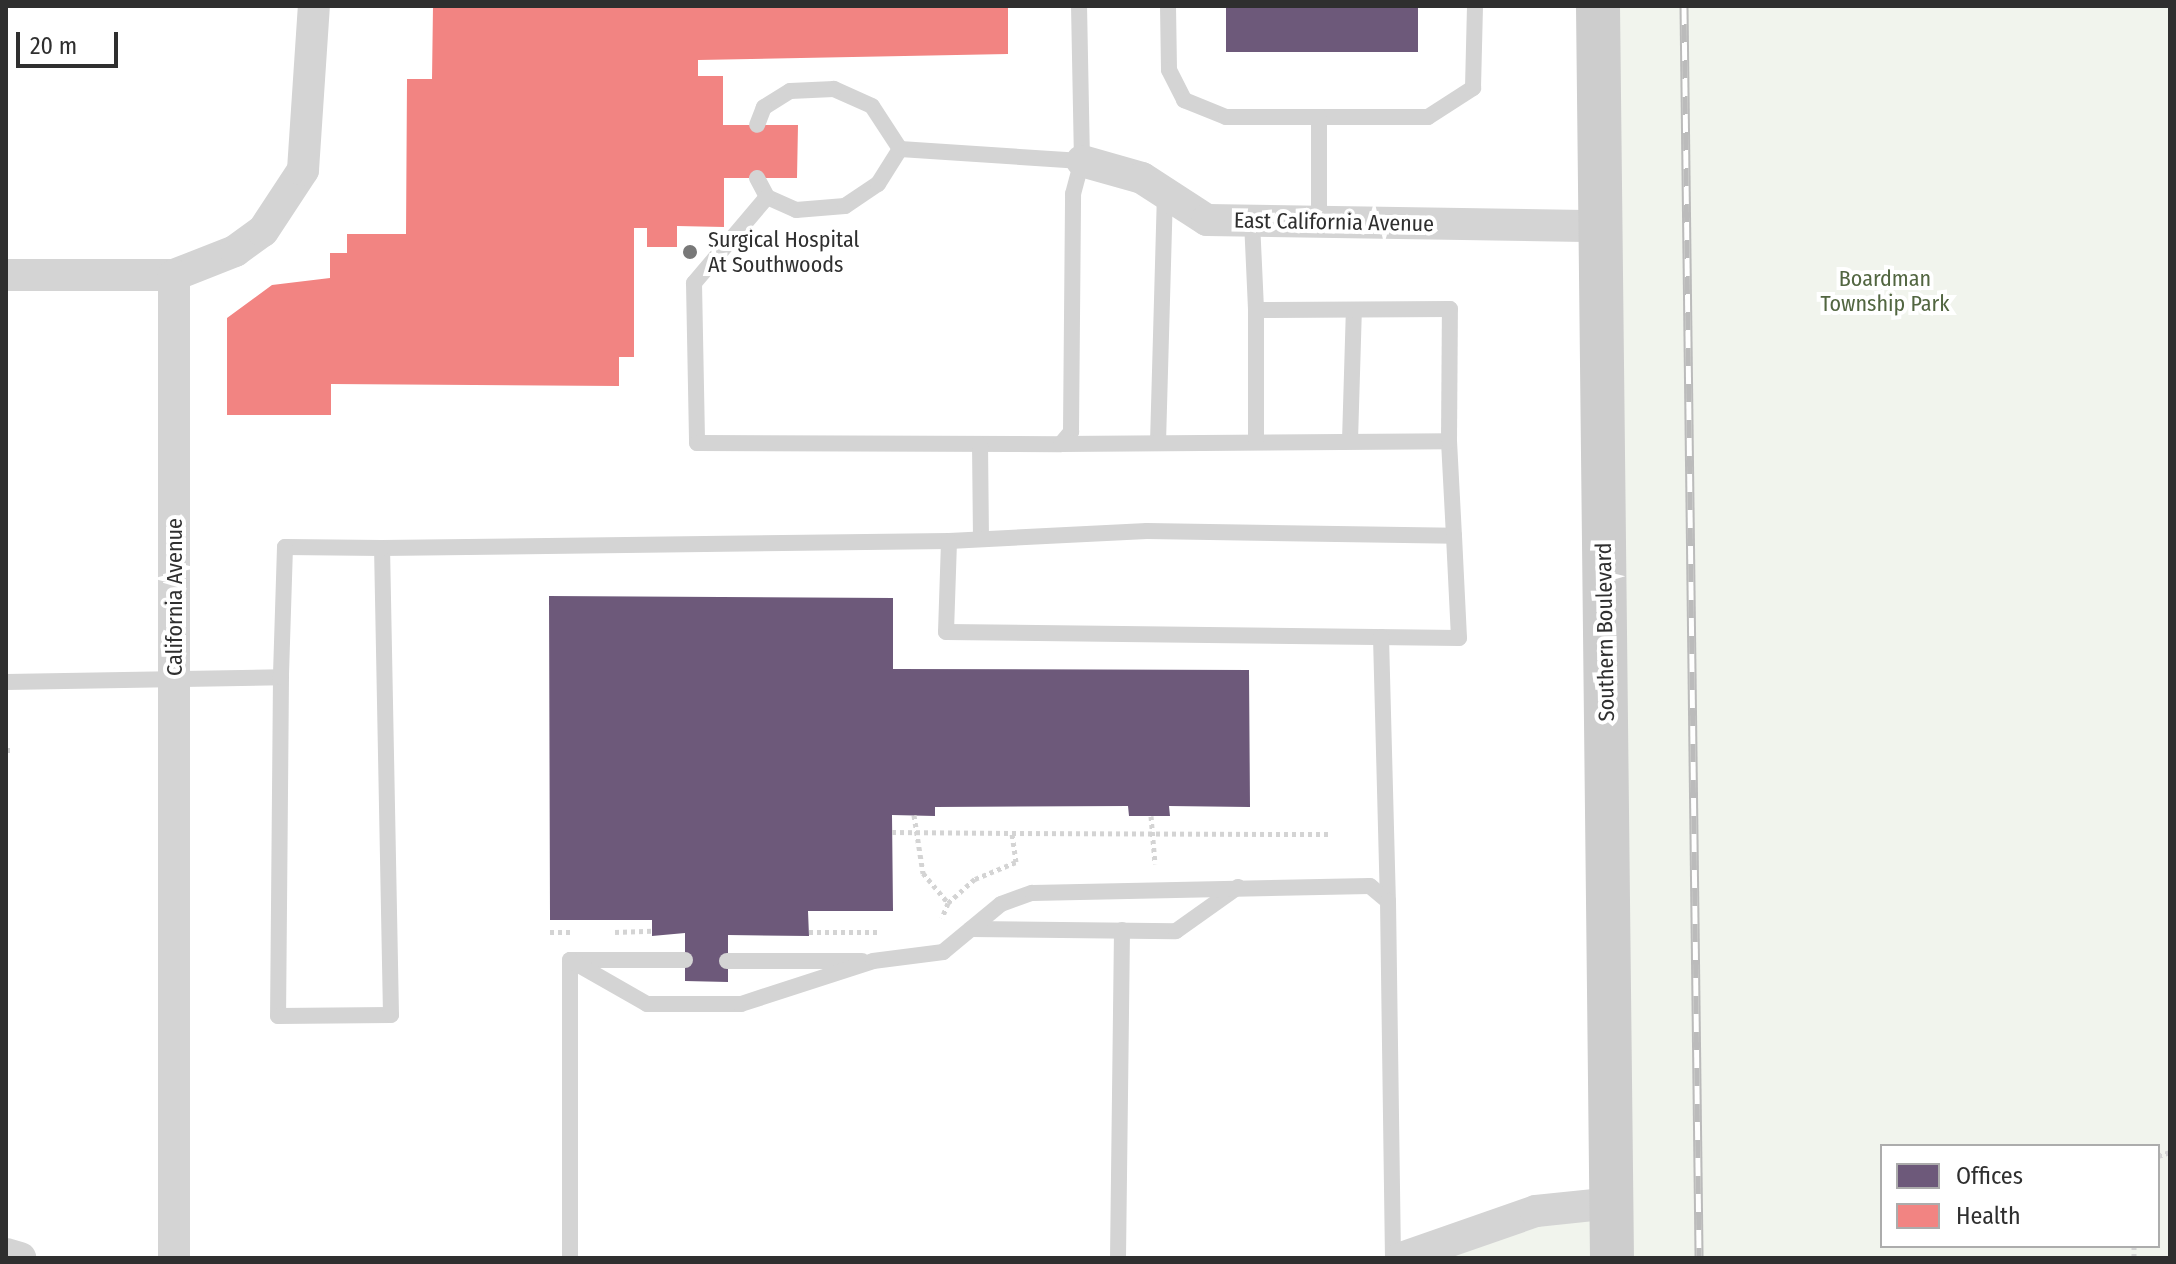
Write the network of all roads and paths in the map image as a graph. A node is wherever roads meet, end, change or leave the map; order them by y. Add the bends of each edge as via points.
1 (314, 6) edge
2 (1079, 6) edge
3 (1168, 6) edge
4 (1475, 6) edge
5 (1598, 6) edge
6 (1319, 117) junction
7 (757, 125) dead end
8 (900, 149) junction
9 (1082, 161) junction
10 (757, 178) dead end
11 (1165, 196) junction
12 (767, 197) junction
13 (1252, 221) junction
14 (1319, 222) junction
15 (1601, 226) junction
16 (6, 275) edge
17 (174, 275) junction
18 (1256, 310) junction
19 (1354, 310) junction
20 (1256, 441) junction
21 (1350, 441) junction
22 (1449, 441) junction
23 (1158, 443) junction
24 (980, 444) junction
25 (1061, 444) junction
26 (1454, 536) junction
27 (981, 537) junction
28 (949, 541) junction
29 (382, 548) junction
30 (1381, 637) junction
31 (281, 677) junction
32 (175, 681) junction
33 (6, 682) edge
34 (914, 815) dead end
35 (1151, 816) dead end
36 (892, 832) dead end
37 (914, 832) junction
38 (1012, 833) junction
39 (1155, 833) junction
40 (1331, 834) dead end
41 (1155, 864) dead end
42 (1238, 887) junction
43 (1388, 901) junction
44 (948, 903) junction
45 (936, 924) dead end
46 (971, 929) junction
47 (1122, 930) junction
48 (809, 932) dead end
49 (894, 932) dead end
50 (570, 960) junction
51 (685, 960) dead end
52 (727, 961) dead end
53 (873, 961) junction
54 (1612, 1203) junction
55 (6, 1254) edge
56 (20, 1258) edge
57 (174, 1258) edge
58 (570, 1258) edge
59 (1118, 1258) edge
60 (1393, 1258) edge
61 (1401, 1258) edge
62 (1612, 1258) edge

1 - 17 street via 312,117 303,170 288,201 235,251
2 - 9 lane
3 - 6 lane via 1169,70 1184,100 1226,117
4 - 6 lane via 1473,88 1464,100 1428,117
5 - 15 street, Southern Boulevard
6 - 14 lane
7 - 8 lane via 764,107 790,91 834,89 872,106
8 - 9 lane
8 - 12 lane via 878,184 845,206 796,210
9 - 11 street, East California Avenue via 1142,178
9 - 25 lane via 1073,194 1071,432
10 - 12 lane
11 - 13 street, East California Avenue via 1207,220
11 - 23 lane
12 - 24 lane via 694,283 697,443
13 - 14 street, East California Avenue
13 - 18 lane
14 - 15 street, East California Avenue
15 - 54 street, Southern Boulevard
16 - 17 street
17 - 32 street, California Avenue
18 - 19 lane
18 - 20 lane
19 - 21 lane
19 - 22 lane via 1450,309
20 - 21 lane
20 - 23 lane
21 - 22 lane
22 - 26 lane
23 - 25 lane
24 - 25 lane
24 - 27 lane
26 - 27 lane via 1147,531
26 - 30 lane via 1459,638
27 - 28 lane
28 - 29 lane
28 - 30 lane via 946,632
29 - 31 lane via 285,547
29 - 31 lane via 391,1015 278,1016
30 - 43 lane
31 - 32 lane
32 - 33 lane
32 - 57 street, California Avenue
34 - 37 path
35 - 39 path
36 - 37 path
37 - 38 path
37 - 44 path via 923,873
38 - 39 path
38 - 44 path via 1016,862 975,879
39 - 40 path
39 - 41 path
42 - 43 lane via 1370,886
42 - 46 lane via 1032,893
42 - 47 lane via 1176,931
43 - 60 lane
44 - 45 path
46 - 47 lane
46 - 53 lane via 943,952
47 - 59 lane
48 - 49 path
50 - 51 lane
50 - 53 lane via 647,1004 741,1004
50 - 58 lane
52 - 53 lane
54 - 61 street via 1536,1211
54 - 62 street, Southern Boulevard
55 - 56 street

